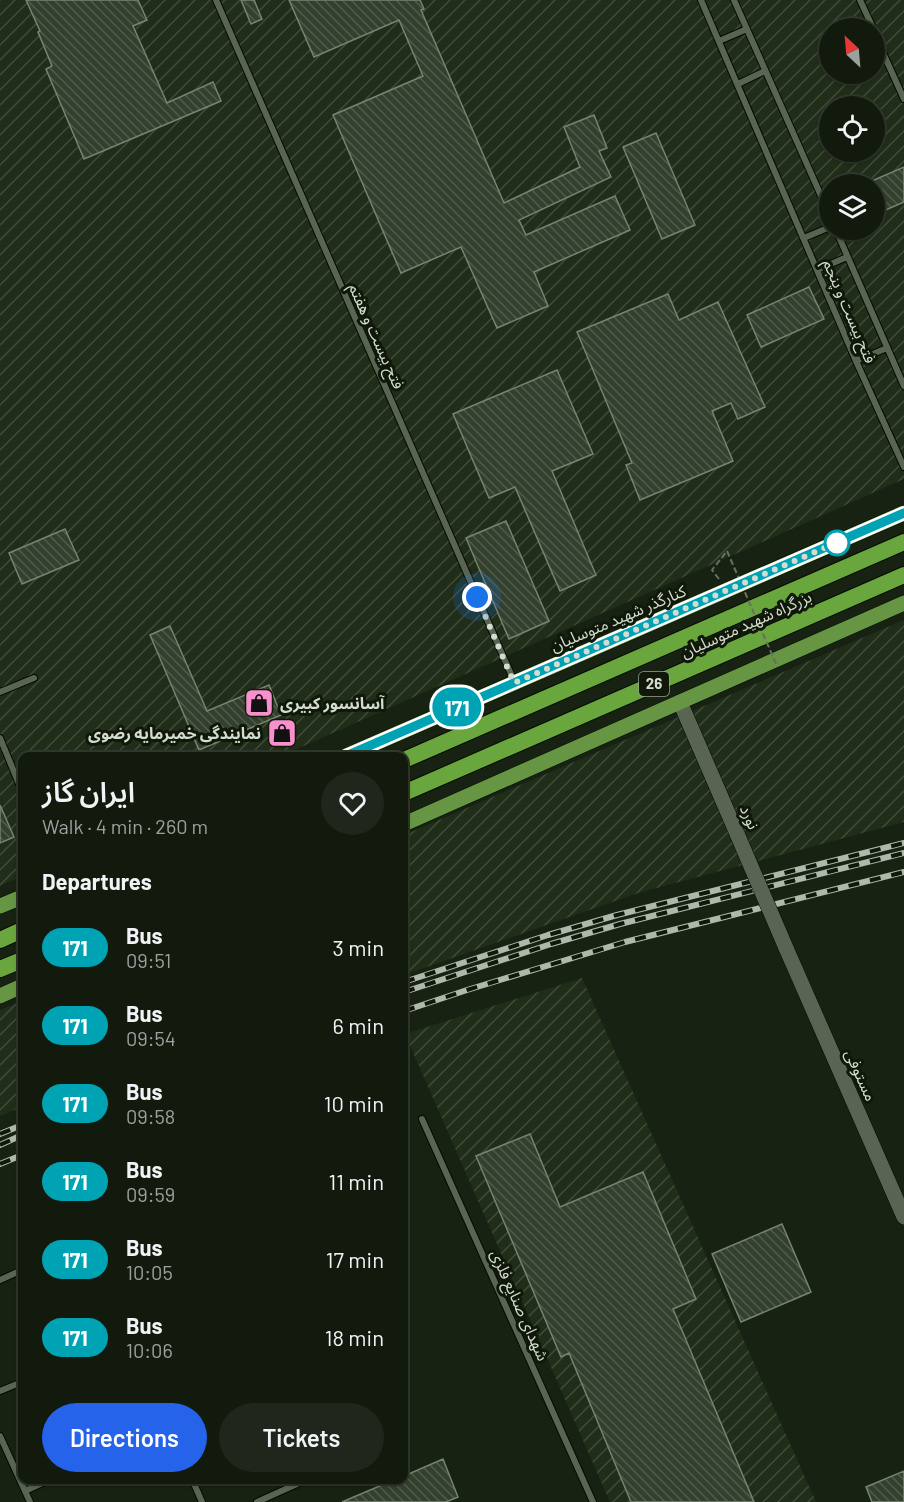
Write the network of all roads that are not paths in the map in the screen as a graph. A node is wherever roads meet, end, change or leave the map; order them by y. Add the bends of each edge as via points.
1 (216, 0) edge
2 (701, 0) edge
3 (734, 0) edge
4 (860, 0) edge
5 (868, 18) edge
6 (747, 28) junction
7 (719, 40) junction
8 (885, 57) edge
9 (765, 71) junction
10 (738, 84) junction
11 (904, 99) edge
12 (819, 191) edge
13 (819, 232) edge
14 (804, 238) junction
15 (840, 240) edge
16 (847, 257) junction
17 (817, 270) junction
18 (887, 348) junction
19 (856, 361) junction
20 (904, 386) edge
21 (904, 467) edge
22 (904, 513) edge
23 (904, 542) edge
24 (904, 575) edge
25 (904, 603) edge
26 (34, 678) dead end
27 (514, 683) junction
28 (0, 692) edge
29 (680, 702) junction
30 (0, 738) edge
31 (355, 752) edge
32 (408, 757) edge
33 (18, 781) edge
34 (408, 791) edge
35 (408, 822) edge
36 (18, 899) edge
37 (0, 906) edge
38 (18, 932) edge
39 (0, 940) edge
40 (786, 948) joint
41 (18, 962) edge
42 (0, 969) edge
43 (18, 988) edge
44 (0, 996) edge
45 (422, 1119) dead end
46 (904, 1217) edge
47 (18, 1272) edge
48 (0, 1280) edge
49 (18, 1384) edge
50 (0, 1391) edge
51 (0, 1436) edge
52 (18, 1476) edge
53 (22, 1484) edge
54 (40, 1484) edge
55 (194, 1484) edge
56 (297, 1484) edge
57 (25, 1491) junction
58 (30, 1502) edge
59 (202, 1502) edge
60 (257, 1502) edge
61 (593, 1502) edge

1 - 27 lane, فتح بیست و هفتم
2 - 7 lane, فتح بیست و پنجم
3 - 6 lane
4 - 5 lane
6 - 7 lane
6 - 9 lane
7 - 10 lane, فتح بیست و پنجم
8 - 11 lane
9 - 10 lane
9 - 12 lane
10 - 14 lane, فتح بیست و پنجم
13 - 14 lane
14 - 17 lane, فتح بیست و پنجم
15 - 16 lane, فتح بیست و پنجم
16 - 17 lane
16 - 18 lane, فتح بیست و پنجم
17 - 19 lane, فتح بیست و پنجم
18 - 19 lane
18 - 20 lane, فتح بیست و پنجم
19 - 21 lane, فتح بیست و پنجم
22 - 27 main road, کنارگذر شهید متوسلیان
23 - 32 highway, بزرگراه شهید متوسلیان / 26
24 - 34 highway, بزرگراه شهید متوسلیان / 26
25 - 29 main road
26 - 28 lane
27 - 31 main road, کنارگذر شهید متوسلیان
29 - 35 main road
29 - 40 street, نورد, bridge
30 - 33 lane
36 - 37 main road
38 - 39 highway
40 - 46 street, مستوفی
41 - 42 highway
43 - 44 main road
45 - 61 lane, شهدای صنایع فلزی
47 - 48 lane
49 - 50 lane
51 - 52 lane
53 - 57 lane
54 - 57 lane
55 - 59 lane
56 - 60 lane
57 - 58 lane

